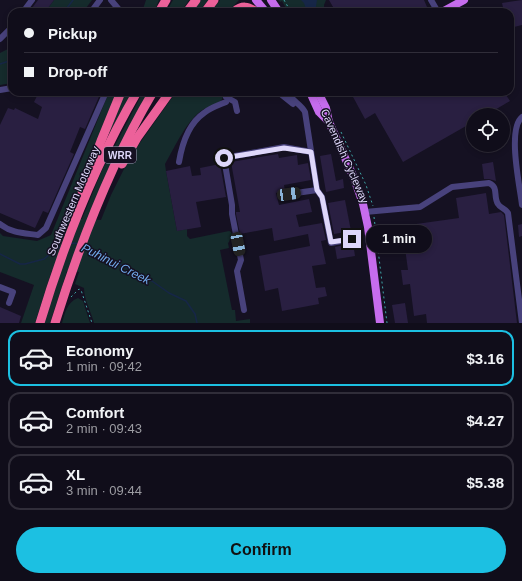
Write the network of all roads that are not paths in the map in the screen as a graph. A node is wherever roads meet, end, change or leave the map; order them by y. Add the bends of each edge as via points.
1 (111, 0) edge
2 (256, 0) edge
3 (464, 0) edge
4 (118, 8) edge
5 (239, 8) edge
6 (249, 8) edge
7 (263, 8) edge
8 (449, 8) edge
9 (8, 31) edge
10 (0, 40) edge
11 (104, 96) edge
12 (119, 96) edge
13 (135, 96) edge
14 (152, 96) edge
15 (167, 96) edge
16 (281, 96) edge
17 (290, 96) edge
18 (312, 96) edge
19 (320, 96) edge
20 (226, 99) edge
21 (237, 111) dead end
22 (522, 117) edge
23 (329, 122) junction
24 (309, 140) junction
25 (311, 152) junction
26 (179, 162) dead end
27 (317, 190) junction
28 (289, 194) dead end
29 (522, 205) edge
30 (365, 212) junction
31 (75, 219) junction
32 (92, 220) junction
33 (0, 224) edge
34 (352, 239) dead end
35 (0, 287) edge
36 (9, 303) dead end
37 (244, 310) dead end
38 (40, 323) edge
39 (55, 323) edge
40 (380, 323) edge
41 (522, 323) edge

1 - 4 street
2 - 7 main road
3 - 8 main road
5 - 6 highway
9 - 10 street
11 - 33 street via 46,228 38,235 13,232
12 - 31 highway via 88,175
13 - 31 highway, Southwestern Motorway / WRR
14 - 32 highway, WRR via 112,173
15 - 32 highway via 137,138
16 - 24 street via 301,110 306,137
17 - 24 street via 305,112
18 - 23 main road via 319,112
19 - 23 main road
20 - 21 street via 235,102
20 - 26 street via 196,119 185,140
22 - 29 street via 518,120 514,147
23 - 30 main road via 354,178
24 - 25 street
25 - 27 street
25 - 37 street via 284,148 224,158 241,260 237,271
27 - 28 street
27 - 34 street via 322,197 331,242
30 - 40 main road
30 - 41 street via 420,207 452,187 493,185 497,202 508,212
31 - 38 highway, Southwestern Motorway
32 - 39 highway, WRR
35 - 36 street via 13,292

